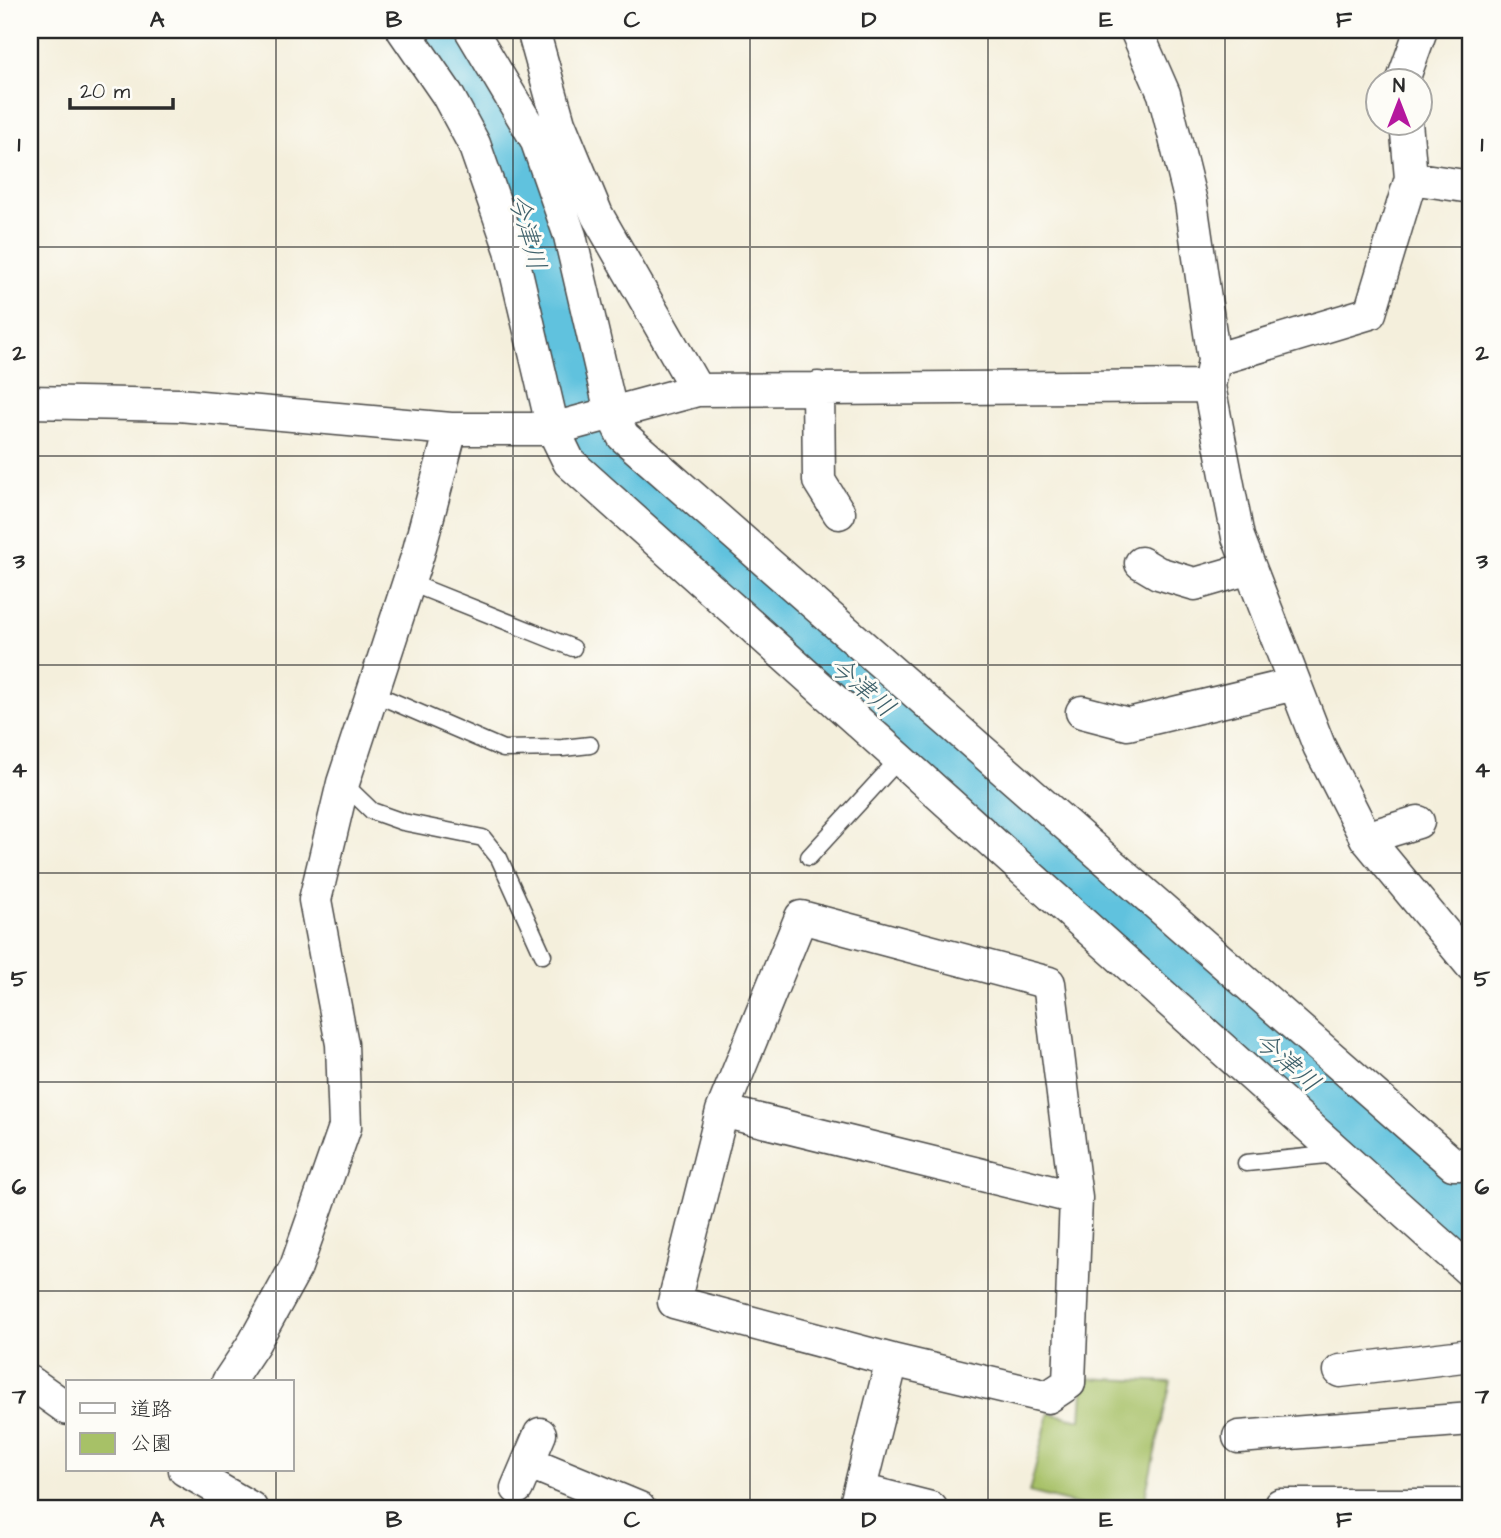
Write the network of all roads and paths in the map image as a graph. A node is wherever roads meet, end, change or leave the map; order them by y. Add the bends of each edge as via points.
1 (403, 30) edge
2 (471, 30) edge
3 (533, 30) edge
4 (1136, 30) edge
5 (1421, 30) edge
6 (1408, 66) edge
7 (1407, 136) edge
8 (1411, 178) junction
9 (1471, 187) edge
10 (1212, 373) junction
11 (818, 388) junction
12 (697, 390) junction
13 (30, 402) edge
14 (611, 412) junction
15 (451, 429) junction
16 (553, 429) junction
17 (839, 513) dead end
18 (1141, 563) dead end
19 (1250, 568) junction
20 (408, 582) junction
21 (573, 648) dead end
22 (1295, 684) junction
23 (373, 693) junction
24 (1082, 712) dead end
25 (590, 745) dead end
26 (899, 759) junction
27 (343, 783) junction
28 (1418, 822) dead end
29 (1366, 838) junction
30 (810, 857) dead end
31 (544, 955) dead end
32 (1471, 965) edge
33 (722, 1111) junction
34 (1337, 1154) junction
35 (1245, 1163) dead end
36 (1471, 1164) edge
37 (1076, 1198) junction
38 (1471, 1272) edge
39 (1471, 1355) edge
40 (892, 1360) junction
41 (1340, 1371) dead end
42 (229, 1380) edge
43 (30, 1382) edge
44 (66, 1408) edge
45 (1471, 1419) edge
46 (1239, 1437) dead end
47 (529, 1461) dead end
48 (188, 1472) edge
49 (858, 1499) edge
50 (1280, 1505) dead end
51 (1471, 1505) edge
52 (251, 1508) edge
53 (639, 1508) edge
54 (931, 1508) edge

1 - 16 street via 447,94 474,144 511,250
2 - 14 street via 536,139 570,236
3 - 12 street via 559,123 597,215
4 - 10 street via 1164,94 1191,202
5 - 6 street
7 - 8 street
8 - 9 street
8 - 10 street via 1370,313
10 - 11 street
10 - 19 street via 1238,537
11 - 12 street
11 - 17 street via 819,481
12 - 14 street
13 - 15 street via 179,405
14 - 16 street
14 - 36 street via 623,436 1453,1164
15 - 16 street
15 - 20 street
16 - 26 street via 569,462
18 - 19 street via 1195,584
19 - 22 street
20 - 21 lane
20 - 23 street
22 - 24 street via 1128,724
22 - 29 street via 1319,746
23 - 25 lane via 503,749
23 - 27 street
26 - 30 lane
26 - 34 street
27 - 31 lane via 372,811 483,838 499,858
27 - 42 street via 315,900 342,1044 345,1127 296,1267
28 - 29 street
29 - 32 street
33 - 37 street
33 - 37 street via 801,917 1049,982
33 - 40 street via 674,1301
34 - 35 lane
34 - 38 street
37 - 40 street via 1069,1383 1048,1397
39 - 41 street
40 - 49 street
43 - 44 street
45 - 46 street
47 - 53 street
48 - 52 street
49 - 54 street
50 - 51 street

